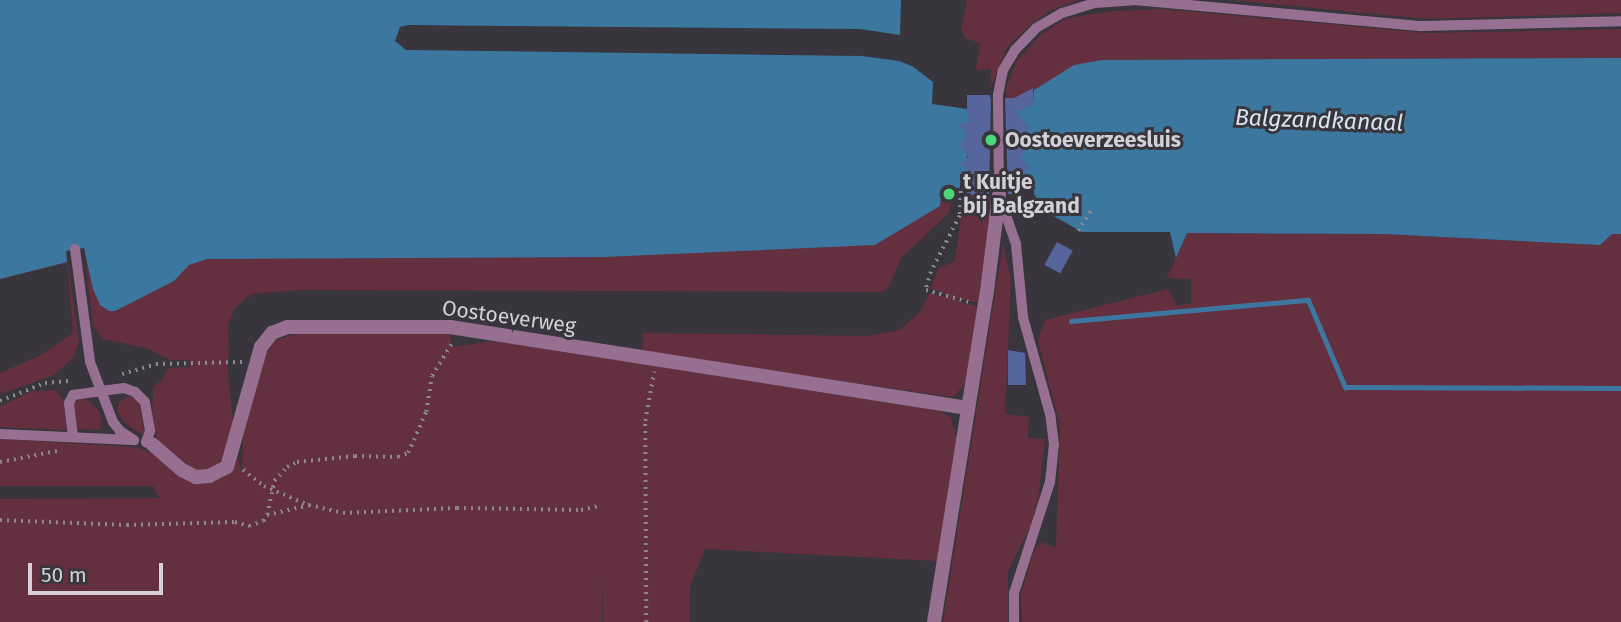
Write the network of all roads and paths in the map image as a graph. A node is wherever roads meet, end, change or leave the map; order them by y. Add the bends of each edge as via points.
1 (1621, 21) edge
2 (948, 193) dead end
3 (999, 195) junction
4 (1092, 209) dead end
5 (1078, 231) dead end
6 (75, 249) dead end
7 (957, 299) dead end
8 (452, 342) dead end
9 (656, 360) junction
10 (99, 389) junction
11 (968, 408) junction
12 (0, 434) edge
13 (73, 436) junction
14 (134, 440) junction
15 (149, 443) junction
16 (235, 448) junction
17 (0, 463) edge
18 (271, 489) junction
19 (309, 505) junction
20 (599, 506) dead end
21 (267, 514) junction
22 (0, 520) edge
23 (646, 622) edge
24 (934, 622) edge
25 (1014, 622) edge

1 - 3 lane via 1422,26 1188,3 1095,3 1062,13 1037,28 1003,70 998,95
2 - 7 path via 961,191 958,223 926,290
3 - 11 street
3 - 25 lane via 1016,244 1023,317 1054,445 1050,482 1014,593
4 - 5 path
6 - 10 lane via 90,362
8 - 18 path via 432,376 426,412 408,453 297,462 279,474
9 - 11 street, Oostoeverweg
9 - 16 street, Oostoeverweg via 450,327 288,327 272,333 261,347
9 - 23 path via 645,421
10 - 13 lane via 77,392 70,399
10 - 14 lane via 113,422
10 - 15 lane via 124,388 141,396 147,406
11 - 24 street
12 - 13 lane
13 - 14 lane
13 - 17 path via 65,449
14 - 15 lane
15 - 16 street, Oostoeverweg via 196,477 227,467
16 - 18 path via 244,472
18 - 19 path
18 - 21 path
19 - 20 path via 343,513 457,508 581,510
19 - 21 path
21 - 22 path via 263,521 249,526 235,522 127,525

